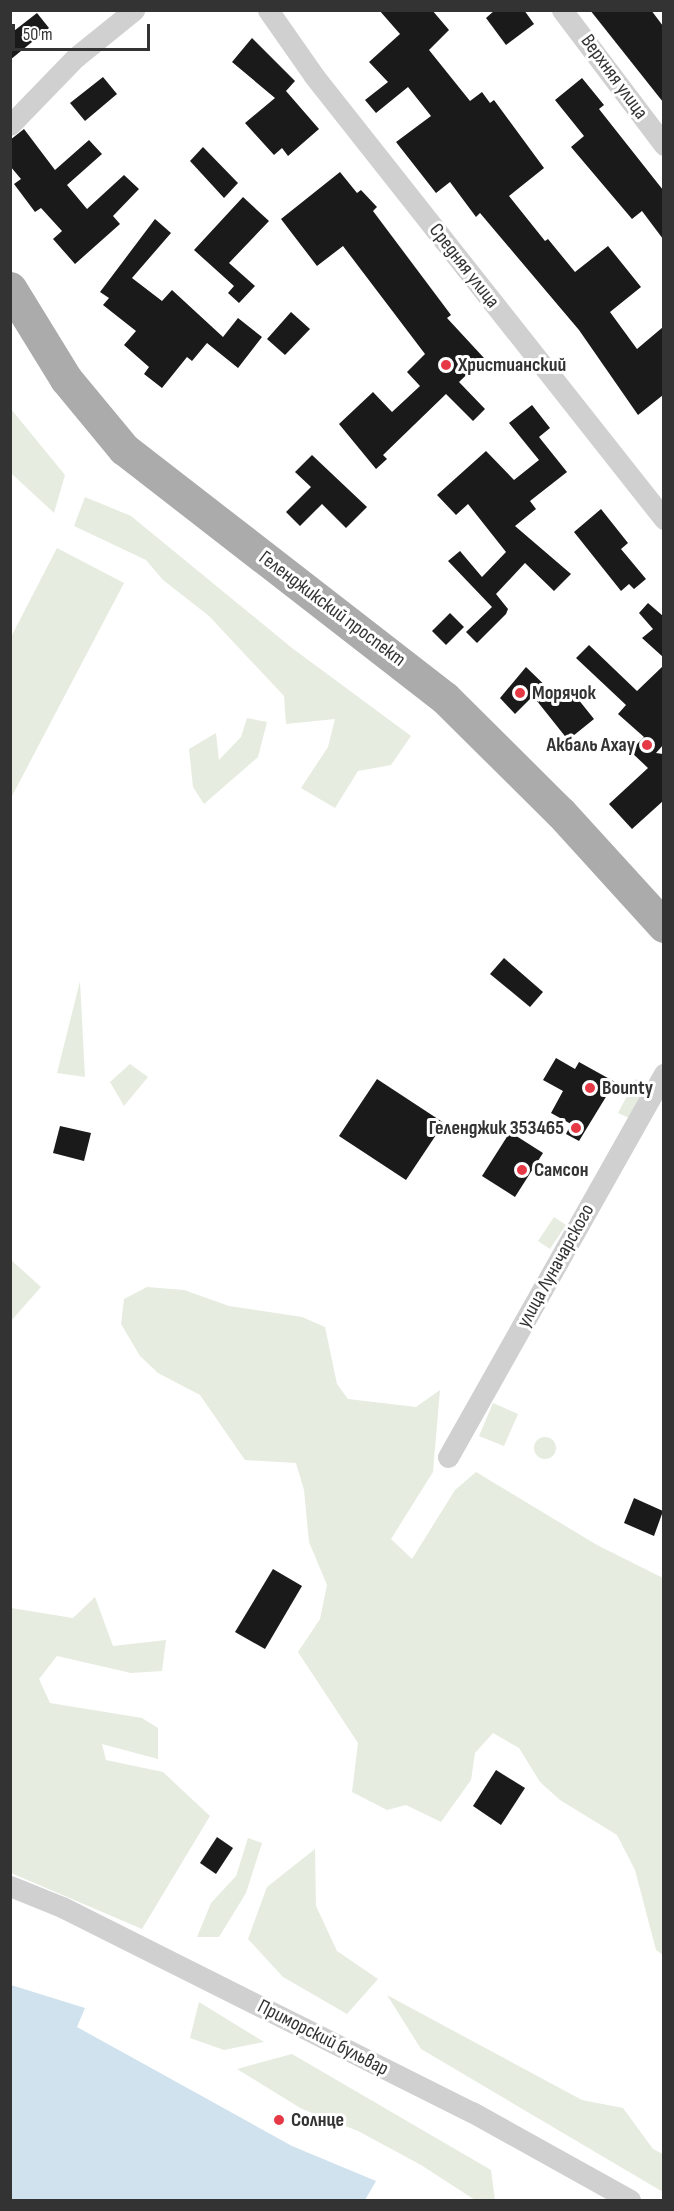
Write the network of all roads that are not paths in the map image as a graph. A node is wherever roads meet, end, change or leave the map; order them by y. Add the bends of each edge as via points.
1 (134, 10) edge
2 (268, 10) edge
3 (562, 10) edge
4 (10, 125) edge
5 (663, 145) edge
6 (10, 288) edge
7 (663, 519) edge
8 (663, 926) edge
9 (663, 1074) edge
10 (448, 1457) dead end
11 (10, 1886) edge
12 (630, 2200) edge

1 - 4 street via 76,57
2 - 7 street, Средняя улица via 321,85
3 - 5 street, Верхняя улица
6 - 8 main road, Геленджикский проспект via 66,380 124,448 445,698 511,761
9 - 10 street, улица Луначарского
11 - 12 street, Приморский бульвар via 62,1907 472,2112

